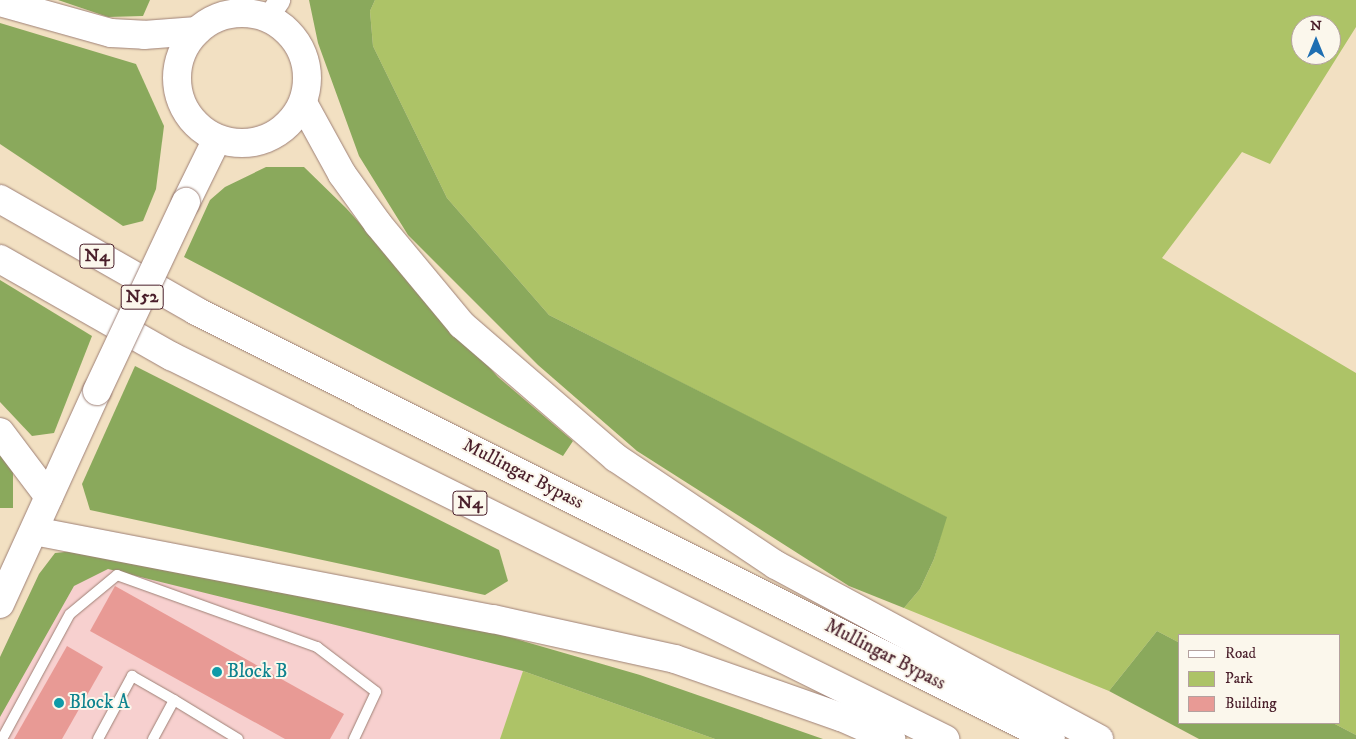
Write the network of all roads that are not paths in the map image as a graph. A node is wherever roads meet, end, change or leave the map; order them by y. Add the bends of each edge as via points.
1 (0, 2) edge
2 (273, 9) edge
3 (197, 31) junction
4 (302, 103) junction
5 (218, 139) junction
6 (0, 199) edge
7 (0, 259) edge
8 (0, 432) edge
9 (49, 497) junction
10 (34, 531) junction
11 (0, 604) edge
12 (174, 700) junction
13 (2, 739) edge
14 (98, 739) edge
15 (153, 739) edge
16 (238, 739) edge
17 (354, 739) edge
18 (891, 739) edge
19 (944, 739) edge
20 (1051, 739) edge
21 (1099, 739) edge

1 - 3 main road via 111,33 144,35
2 - 3 main road via 232,14 213,20
2 - 4 main road via 299,46 306,65 307,85
3 - 5 main road via 177,69 178,91 185,111 199,127
4 - 5 main road via 291,121 276,134 257,142 237,144
4 - 21 main road via 342,174 378,224 462,325 616,458 776,565
5 - 9 main road, N52, bridge
6 - 20 main road, Mullingar Bypass / N4 via 196,311
7 - 19 main road, N4 via 171,356
8 - 9 main road
9 - 10 main road, N52
10 - 11 main road, N52
10 - 18 main road via 483,617 675,659 841,717
12 - 14 lane via 132,676
12 - 15 lane
12 - 16 lane
13 - 17 lane via 70,614 117,575 317,647 376,692

